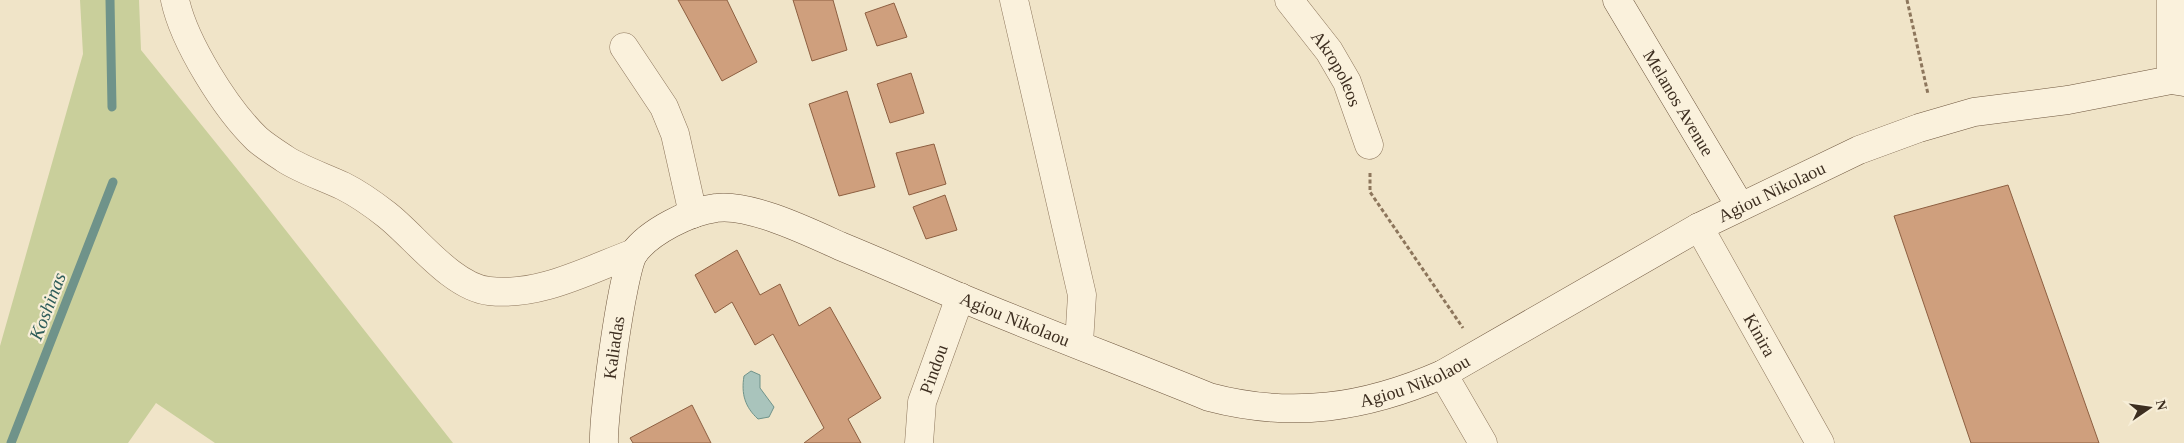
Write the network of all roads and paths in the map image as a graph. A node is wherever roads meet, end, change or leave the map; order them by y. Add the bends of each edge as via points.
1 (175, 0) edge
2 (1014, 0) edge
3 (1289, 0) edge
4 (1618, 0) edge
5 (1907, 0) edge
6 (2172, 0) edge
7 (624, 47) dead end
8 (2178, 81) edge
9 (1935, 123) junction
10 (1369, 145) joint
11 (1740, 206) junction
12 (692, 214) junction
13 (1699, 227) junction
14 (634, 254) junction
15 (960, 297) junction
16 (1079, 344) junction
17 (1480, 353) junction
18 (1442, 374) junction
19 (604, 443) edge
20 (919, 443) edge
21 (1483, 443) edge
22 (1820, 443) edge

1 - 14 street via 179,20 205,67 231,109 258,139 286,160 370,202 406,230 448,272 468,284 487,291 541,288
2 - 16 street via 1082,295
3 - 10 street, Akropoleos via 1329,51 1347,82
4 - 11 street, Melanos Avenue
5 - 9 path
6 - 8 street
7 - 12 street via 664,107 675,134
8 - 9 street, Agiou Nikolaou via 1974,112
9 - 11 street, Agiou Nikolaou via 1859,150
10 - 17 path via 1370,192
11 - 13 street, Agiou Nikolaou
12 - 14 street, Agiou Nikolaou via 653,235
12 - 15 street, Agiou Nikolaou via 717,207 783,222
13 - 17 street, Agiou Nikolaou
13 - 22 street, Kinira
14 - 19 street, Kaliadas via 626,277 605,408
15 - 16 street, Agiou Nikolaou
15 - 20 street, Pindou via 922,402
16 - 18 street, Agiou Nikolaou via 1209,397 1256,407 1319,408 1363,402 1402,391
17 - 18 street, Agiou Nikolaou
18 - 21 street

